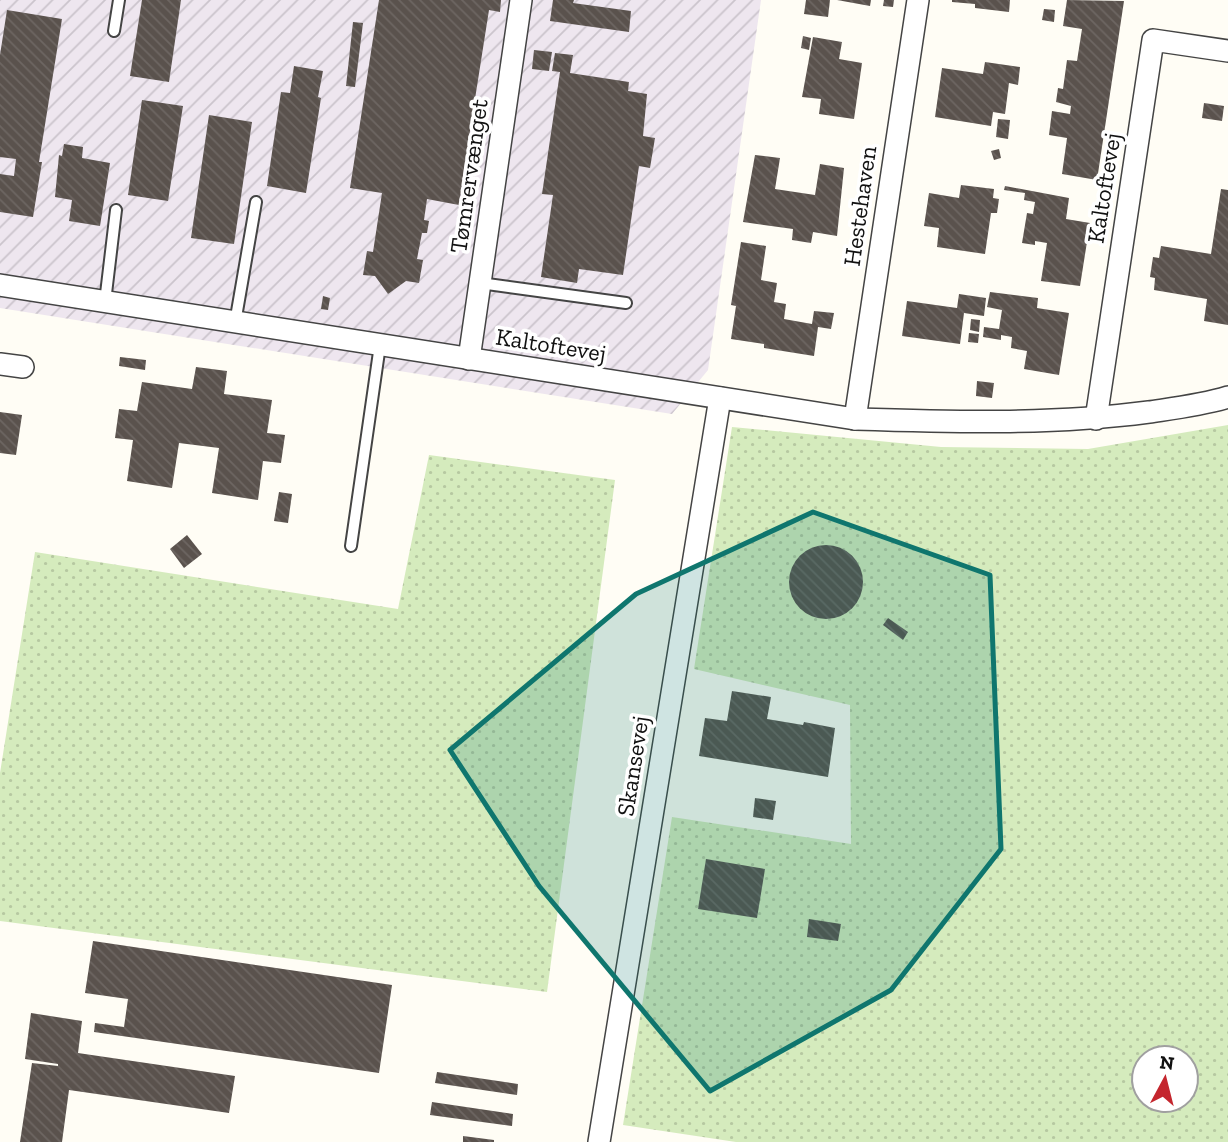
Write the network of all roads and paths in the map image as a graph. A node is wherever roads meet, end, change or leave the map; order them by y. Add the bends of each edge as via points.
1 (119, 0) edge
2 (521, 0) edge
3 (918, 0) edge
4 (114, 31) dead end
5 (1228, 51) edge
6 (256, 202) dead end
7 (116, 210) dead end
8 (480, 283) junction
9 (0, 285) edge
10 (105, 302) junction
11 (626, 303) dead end
12 (235, 323) junction
13 (380, 345) junction
14 (468, 359) junction
15 (0, 364) edge
16 (23, 367) dead end
17 (1228, 397) edge
18 (720, 398) junction
19 (855, 419) junction
20 (1096, 419) junction
21 (351, 547) dead end
22 (599, 1142) edge

1 - 4 lane
2 - 8 street, Tømrervænget
3 - 19 street, Hestehaven
5 - 20 street, Kaltoftevej via 1153,40
6 - 12 lane
7 - 10 lane
8 - 11 lane
8 - 14 street, Tømrervænget
9 - 10 street, Kaltoftevej
10 - 12 street, Kaltoftevej
12 - 13 street, Kaltoftevej
13 - 14 street, Kaltoftevej
13 - 21 lane
14 - 18 street, Kaltoftevej
15 - 16 street
17 - 20 street, Kaltoftevej
18 - 19 street, Kaltoftevej
18 - 22 street, Skansevej
19 - 20 street, Kaltoftevej via 985,423

